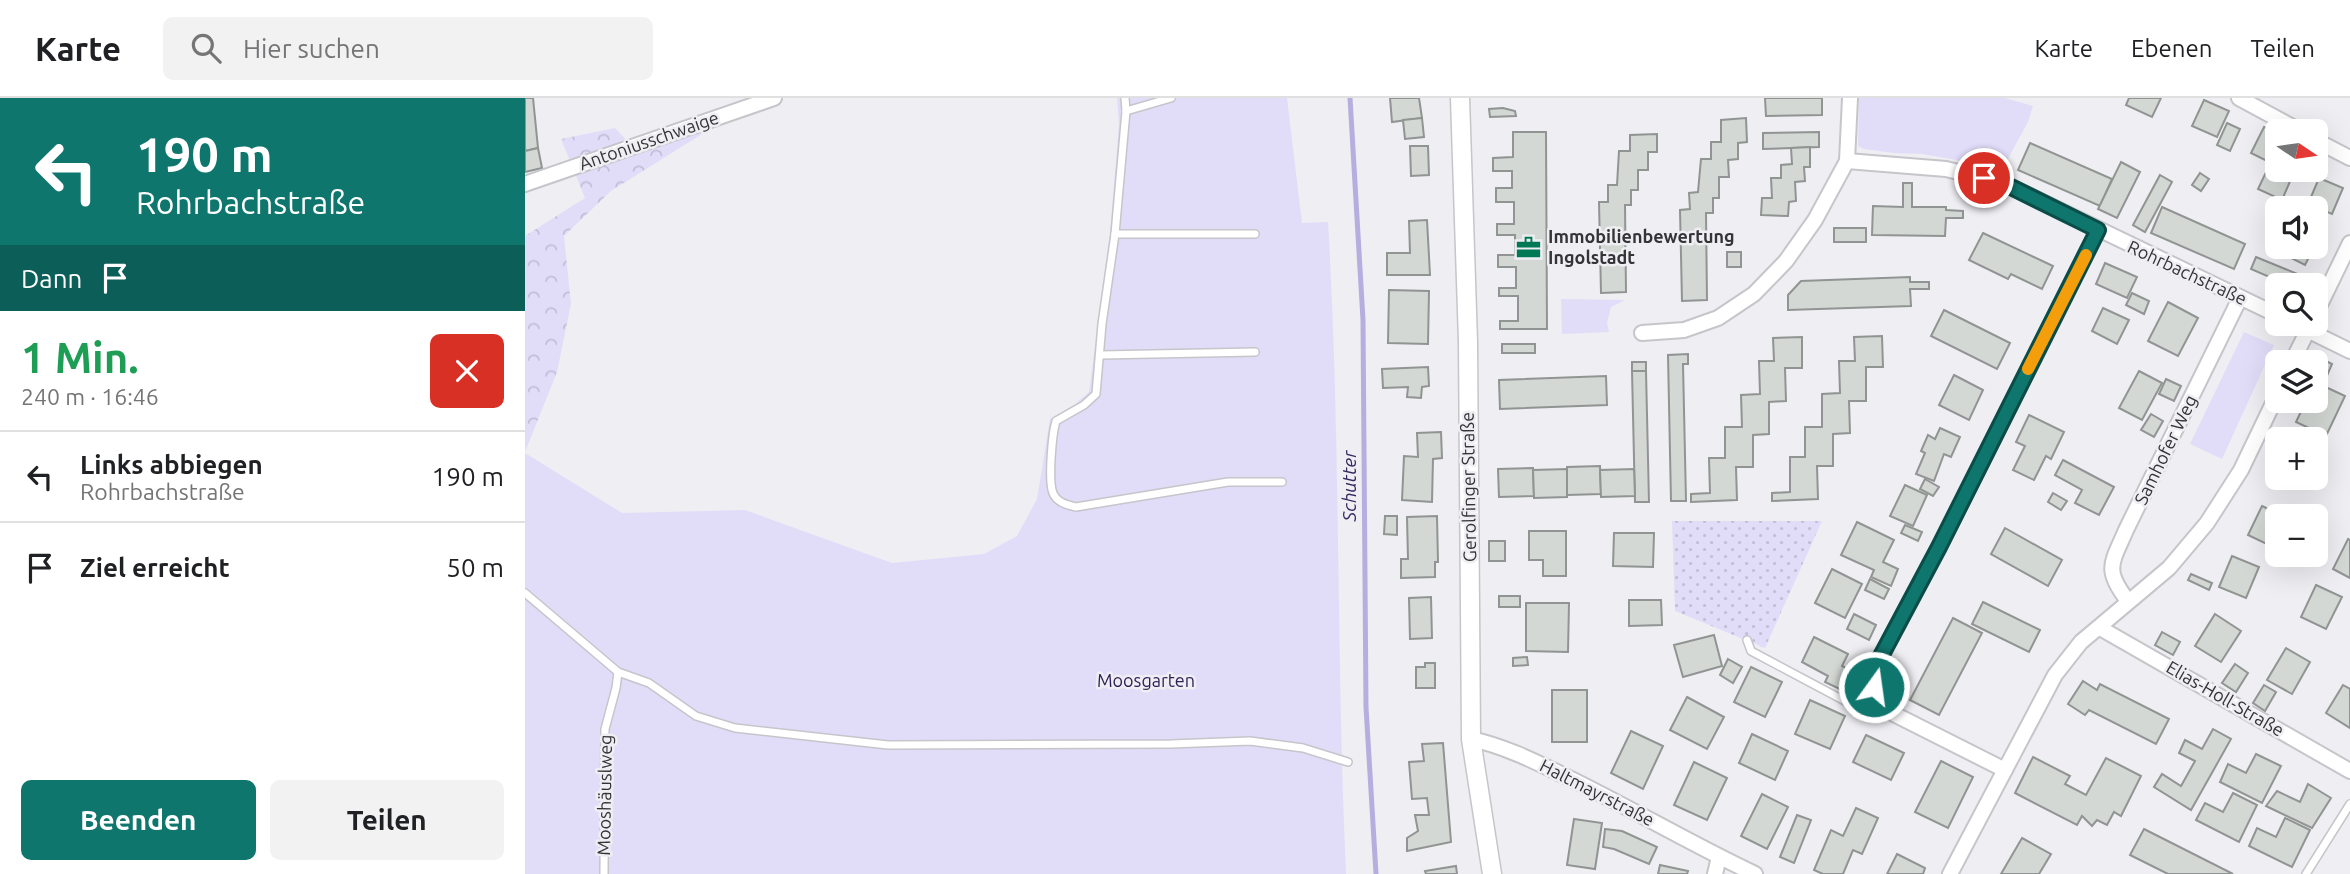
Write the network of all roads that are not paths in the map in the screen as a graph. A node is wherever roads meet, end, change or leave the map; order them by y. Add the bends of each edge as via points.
1 (774, 98) edge
2 (1125, 98) edge
3 (1171, 98) edge
4 (1459, 98) edge
5 (1850, 98) edge
6 (2239, 98) edge
7 (1126, 111) junction
8 (2278, 119) edge
9 (2328, 147) edge
10 (2350, 158) edge
11 (1847, 161) junction
12 (525, 184) edge
13 (2098, 230) junction
14 (1115, 234) junction
15 (1255, 234) dead end
16 (2350, 243) edge
17 (2328, 288) edge
18 (2241, 298) junction
19 (2265, 309) edge
20 (1642, 333) dead end
21 (2323, 336) edge
22 (2350, 351) edge
23 (1255, 352) dead end
24 (1101, 355) junction
25 (2268, 413) edge
26 (1282, 482) dead end
27 (525, 593) edge
28 (2128, 601) junction
29 (2100, 628) junction
30 (1747, 640) dead end
31 (618, 672) junction
32 (1874, 687) junction
33 (1471, 739) junction
34 (1348, 762) dead end
35 (2005, 770) junction
36 (2350, 771) edge
37 (2350, 804) edge
38 (1719, 857) junction
39 (604, 874) edge
40 (1492, 874) edge
41 (1715, 874) edge
42 (1755, 874) edge
43 (1950, 874) edge
44 (2306, 874) edge

1 - 12 street, Antoniusschwaige
2 - 7 lane
3 - 7 lane
4 - 33 street, Gerolfinger Straße via 1468,342
5 - 11 street
6 - 8 street
7 - 14 lane
9 - 10 street
11 - 13 street, Rohrbachstraße via 1946,169 2003,183
11 - 20 street via 1815,220 1754,294 1707,322 1683,330
13 - 18 street, Rohrbachstraße
13 - 32 street via 1880,658
14 - 15 lane
14 - 24 lane
16 - 17 street
18 - 19 street, Rohrbachstraße
18 - 28 street, Samhofer Weg via 2110,568 2115,585
21 - 22 street
23 - 24 lane
24 - 26 lane via 1096,394 1056,421 1051,439 1053,493 1061,503 1076,507 1228,482
25 - 28 street via 2241,470 2207,523 2169,568
27 - 31 lane
28 - 29 street
29 - 35 street via 2081,642 2055,675
29 - 36 street, Elias-Holl-Straße
30 - 32 lane via 1751,651 1845,701
31 - 34 lane via 649,683 696,716 734,728 888,745 1250,741 1303,748
31 - 39 lane, Mooshäuslweg via 605,729
32 - 35 street via 1882,708
33 - 38 street, Haltmayrstraße via 1508,749 1576,781
33 - 40 street, Gerolfinger Straße
35 - 43 street
37 - 44 lane
38 - 41 street
38 - 42 street, Haltmayrstraße

